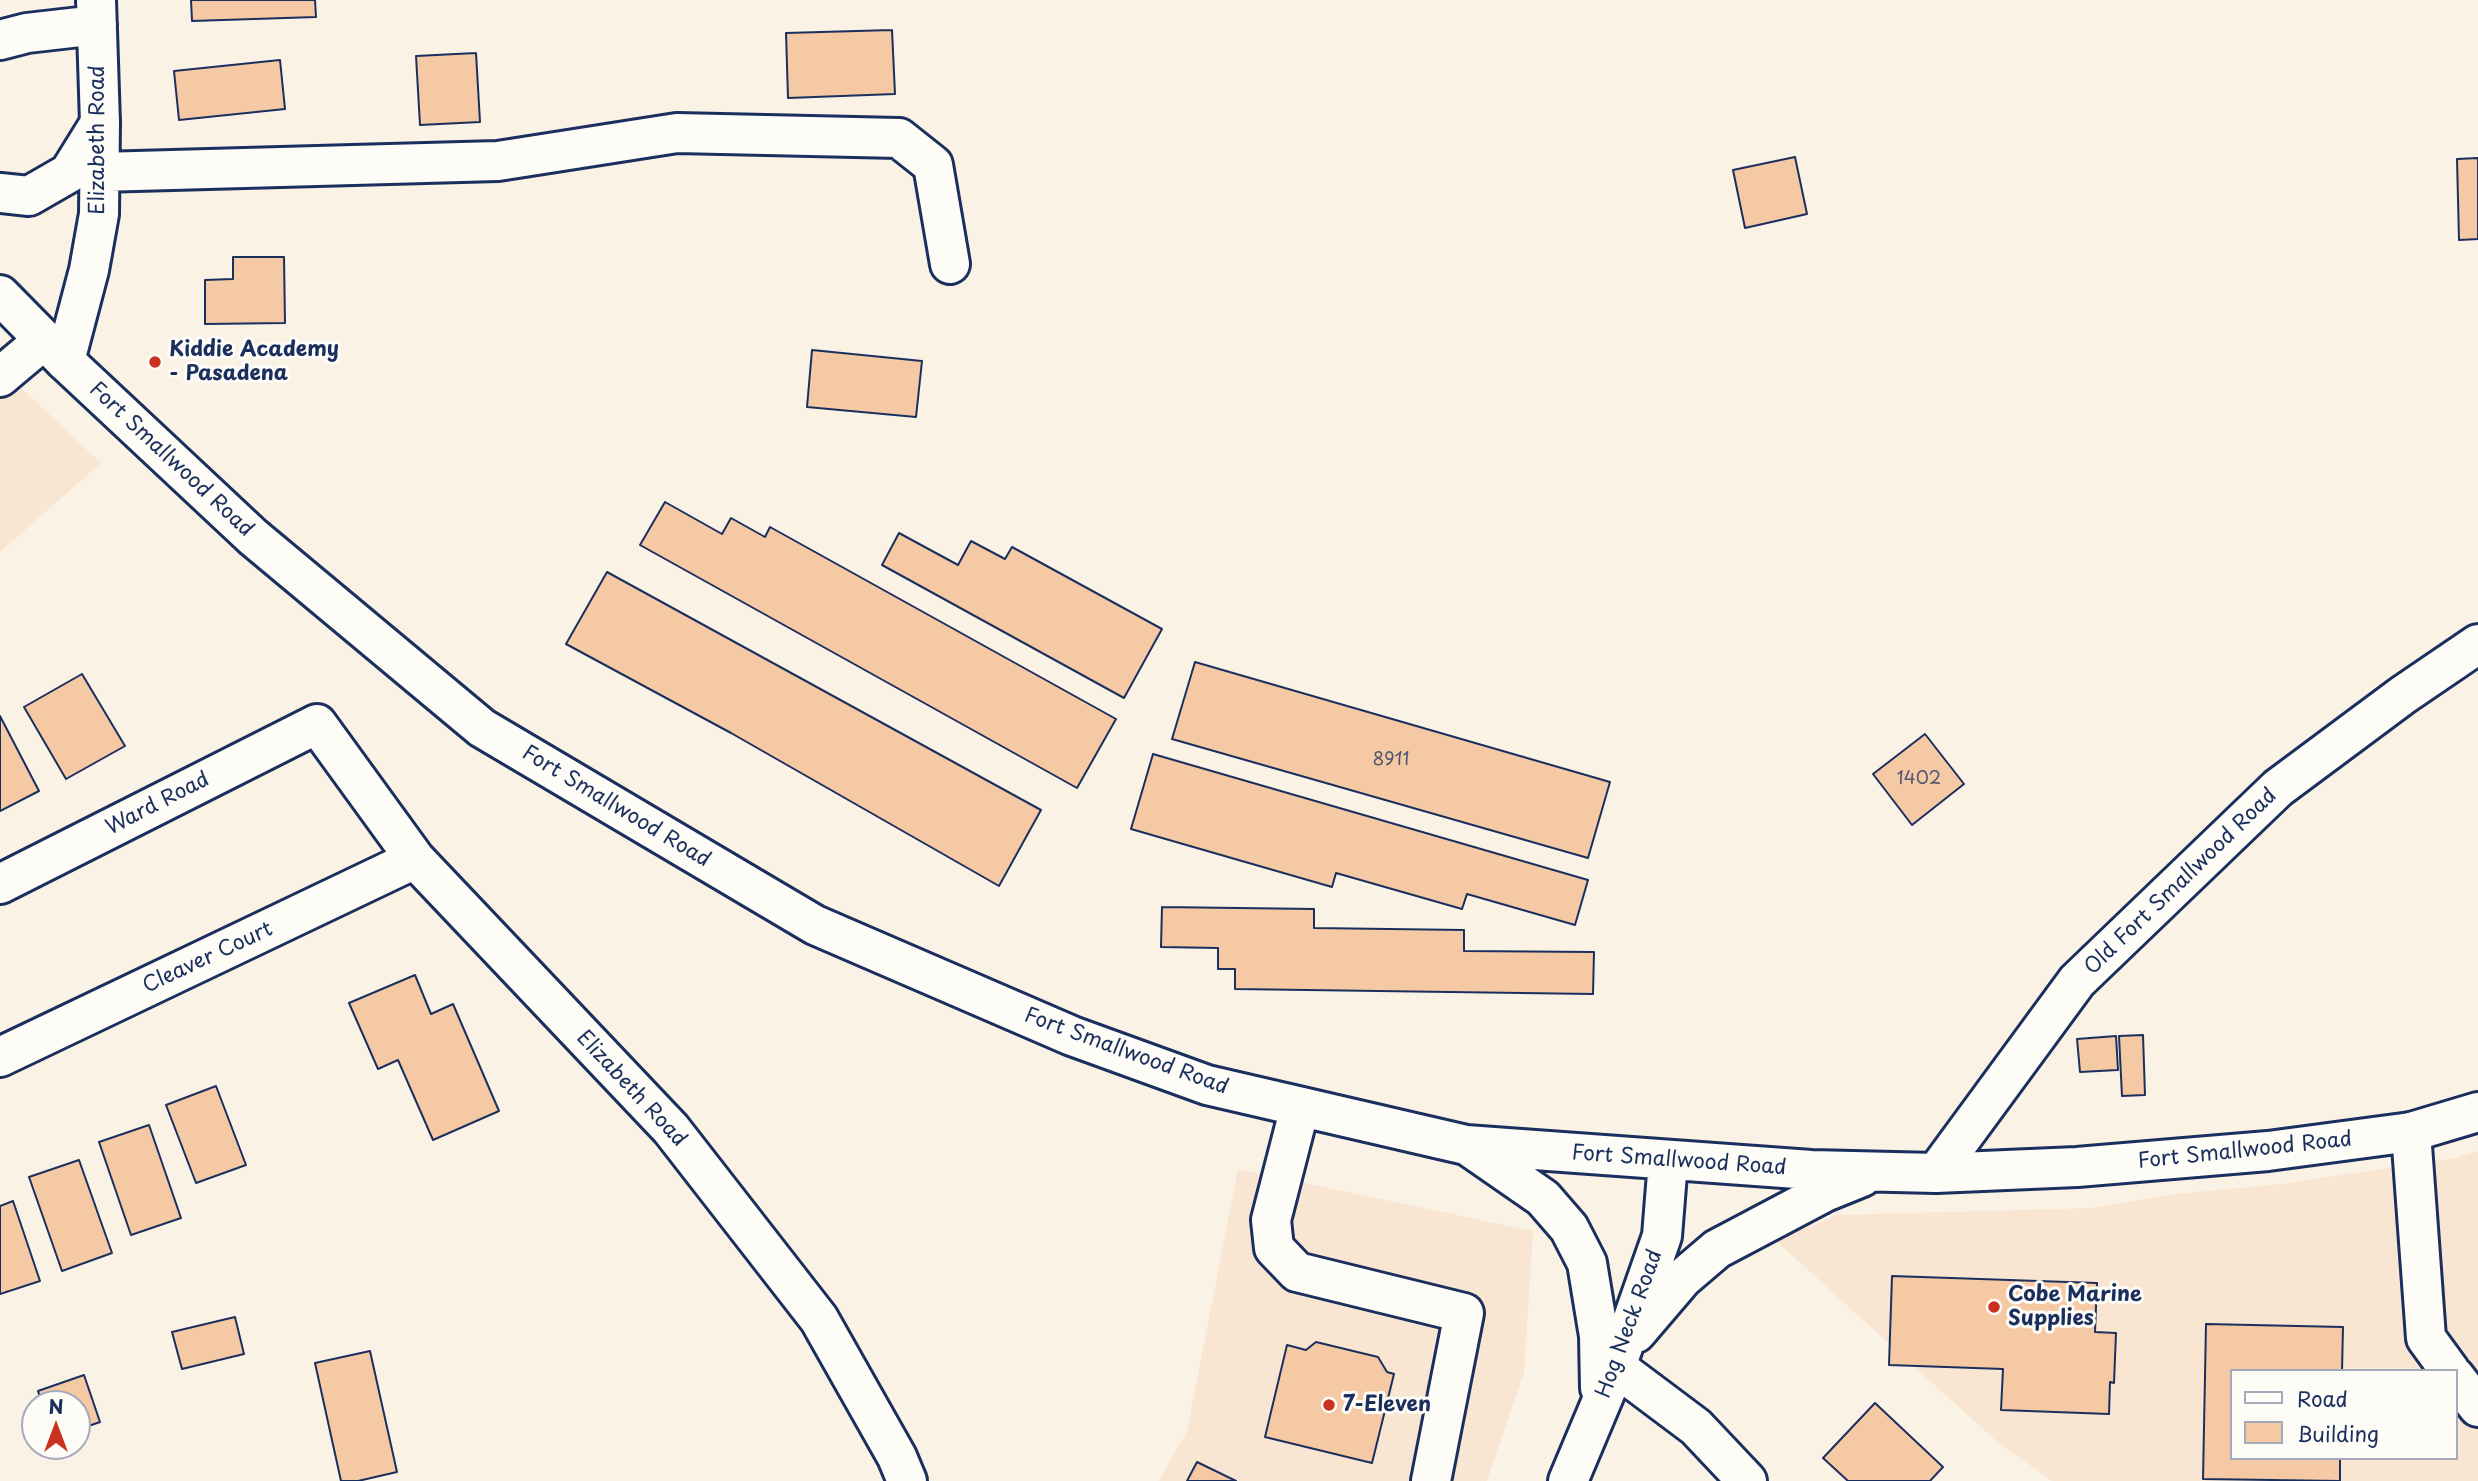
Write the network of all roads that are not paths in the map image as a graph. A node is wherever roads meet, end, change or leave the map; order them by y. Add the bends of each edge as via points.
1 (97, 13) edge
2 (0, 40) edge
3 (100, 123) junction
4 (100, 172) junction
5 (0, 193) edge
6 (950, 264) dead end
7 (0, 295) edge
8 (54, 351) junction
9 (0, 377) edge
10 (2478, 644) edge
11 (317, 724) joint
12 (415, 859) junction
13 (0, 884) edge
14 (0, 1057) edge
15 (1300, 1107) junction
16 (2478, 1112) edge
17 (2411, 1132) junction
18 (1466, 1145) junction
19 (1668, 1160) junction
20 (1875, 1172) junction
21 (1936, 1173) junction
22 (1620, 1357) junction
23 (2449, 1369) edge
24 (2457, 1380) edge
25 (1600, 1405) junction
26 (2478, 1407) edge
27 (907, 1481) edge
28 (1431, 1481) edge
29 (1568, 1481) edge
30 (1747, 1481) edge

1 - 2 main road
1 - 3 main road, Elizabeth Road
3 - 4 main road, Elizabeth Road
3 - 5 main road via 69,173 29,196
4 - 6 main road via 498,161 677,133 900,138 933,165
4 - 8 main road, Elizabeth Road via 99,214 89,270
7 - 8 main road, Fort Smallwood Road
8 - 9 main road
8 - 15 main road, Fort Smallwood Road via 253,537 482,728 815,925 1072,1036 1207,1085
10 - 21 main road, Old Fort Smallwood Road via 2278,788 2077,981
11 - 12 main road, Elizabeth Road
11 - 13 main road, Ward Road
12 - 14 main road, Cleaver Court
12 - 27 main road, Elizabeth Road via 679,1139 819,1319
15 - 18 main road, Fort Smallwood Road
15 - 28 main road via 1271,1220 1274,1248 1297,1272 1464,1313
16 - 17 main road, Fort Smallwood Road
17 - 21 main road, Fort Smallwood Road via 2268,1151
17 - 23 main road via 2426,1338
18 - 19 main road, Fort Smallwood Road
18 - 25 main road via 1543,1198 1569,1228 1587,1263 1599,1336
19 - 20 main road, Fort Smallwood Road
19 - 22 main road, Hog Neck Road via 1662,1236
20 - 21 main road, Fort Smallwood Road
20 - 22 main road via 1825,1192 1717,1250 1683,1278
22 - 25 main road, Hog Neck Road
22 - 30 main road
24 - 26 main road
25 - 29 main road, Hog Neck Road

